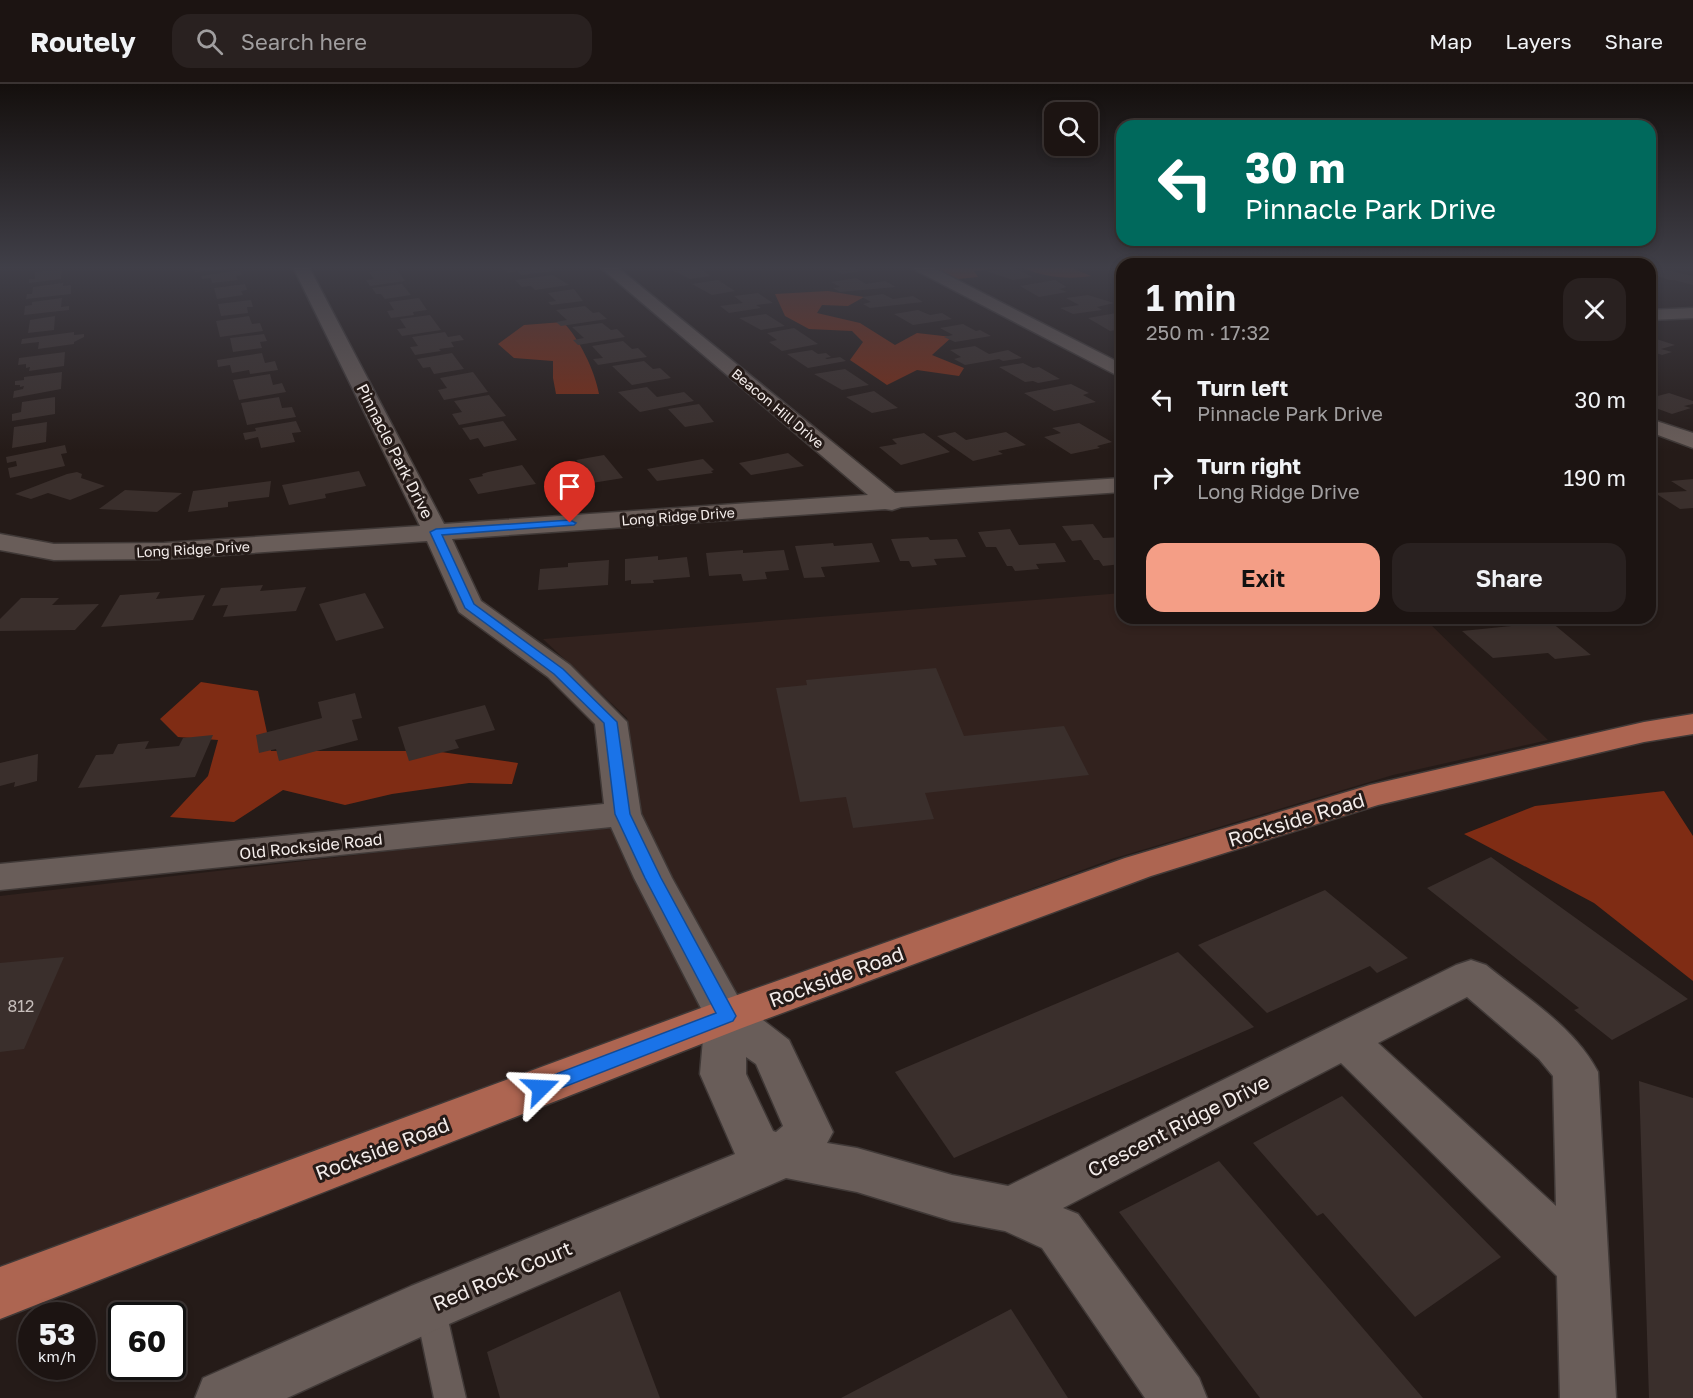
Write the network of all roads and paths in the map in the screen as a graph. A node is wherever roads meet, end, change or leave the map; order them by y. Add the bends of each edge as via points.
1 (332, 328) edge
2 (682, 328) edge
3 (1038, 328) edge
4 (1116, 369) edge
5 (1656, 428) edge
6 (1693, 443) edge
7 (1656, 446) edge
8 (1116, 485) edge
9 (892, 503) junction
10 (436, 532) junction
11 (0, 542) edge
12 (1693, 724) edge
13 (623, 814) junction
14 (0, 877) edge
15 (727, 1016) junction
16 (1346, 1040) junction
17 (784, 1156) junction
18 (1011, 1209) junction
19 (1583, 1266) junction
20 (0, 1293) edge
21 (430, 1305) junction
22 (223, 1398) edge
23 (450, 1398) edge
24 (1179, 1398) edge
25 (1588, 1398) edge

1 - 10 street, Pinnacle Park Drive
2 - 9 street, Beacon Hill Drive
3 - 4 street
5 - 6 street
6 - 7 street
8 - 9 street, Long Ridge Drive
9 - 10 street, Long Ridge Drive
10 - 11 street, Long Ridge Drive via 164,551 54,552
10 - 13 street, Pinnacle Park Drive via 469,606 559,671 611,722
12 - 15 main road, Rockside Road via 1370,796 1138,867
13 - 14 street, Old Rockside Road
13 - 15 street, Pinnacle Park Drive
15 - 17 street via 723,1074 756,1147
15 - 20 main road, Rockside Road
16 - 18 street, Crescent Ridge Drive
16 - 19 street
16 - 19 street, Crescent Ridge Drive via 1471,976 1555,1046 1575,1072
17 - 18 street
17 - 21 street, Red Rock Court
18 - 24 street via 1060,1231
19 - 25 street, Crescent Ridge Drive
21 - 22 street, Red Rock Court
21 - 23 lane

